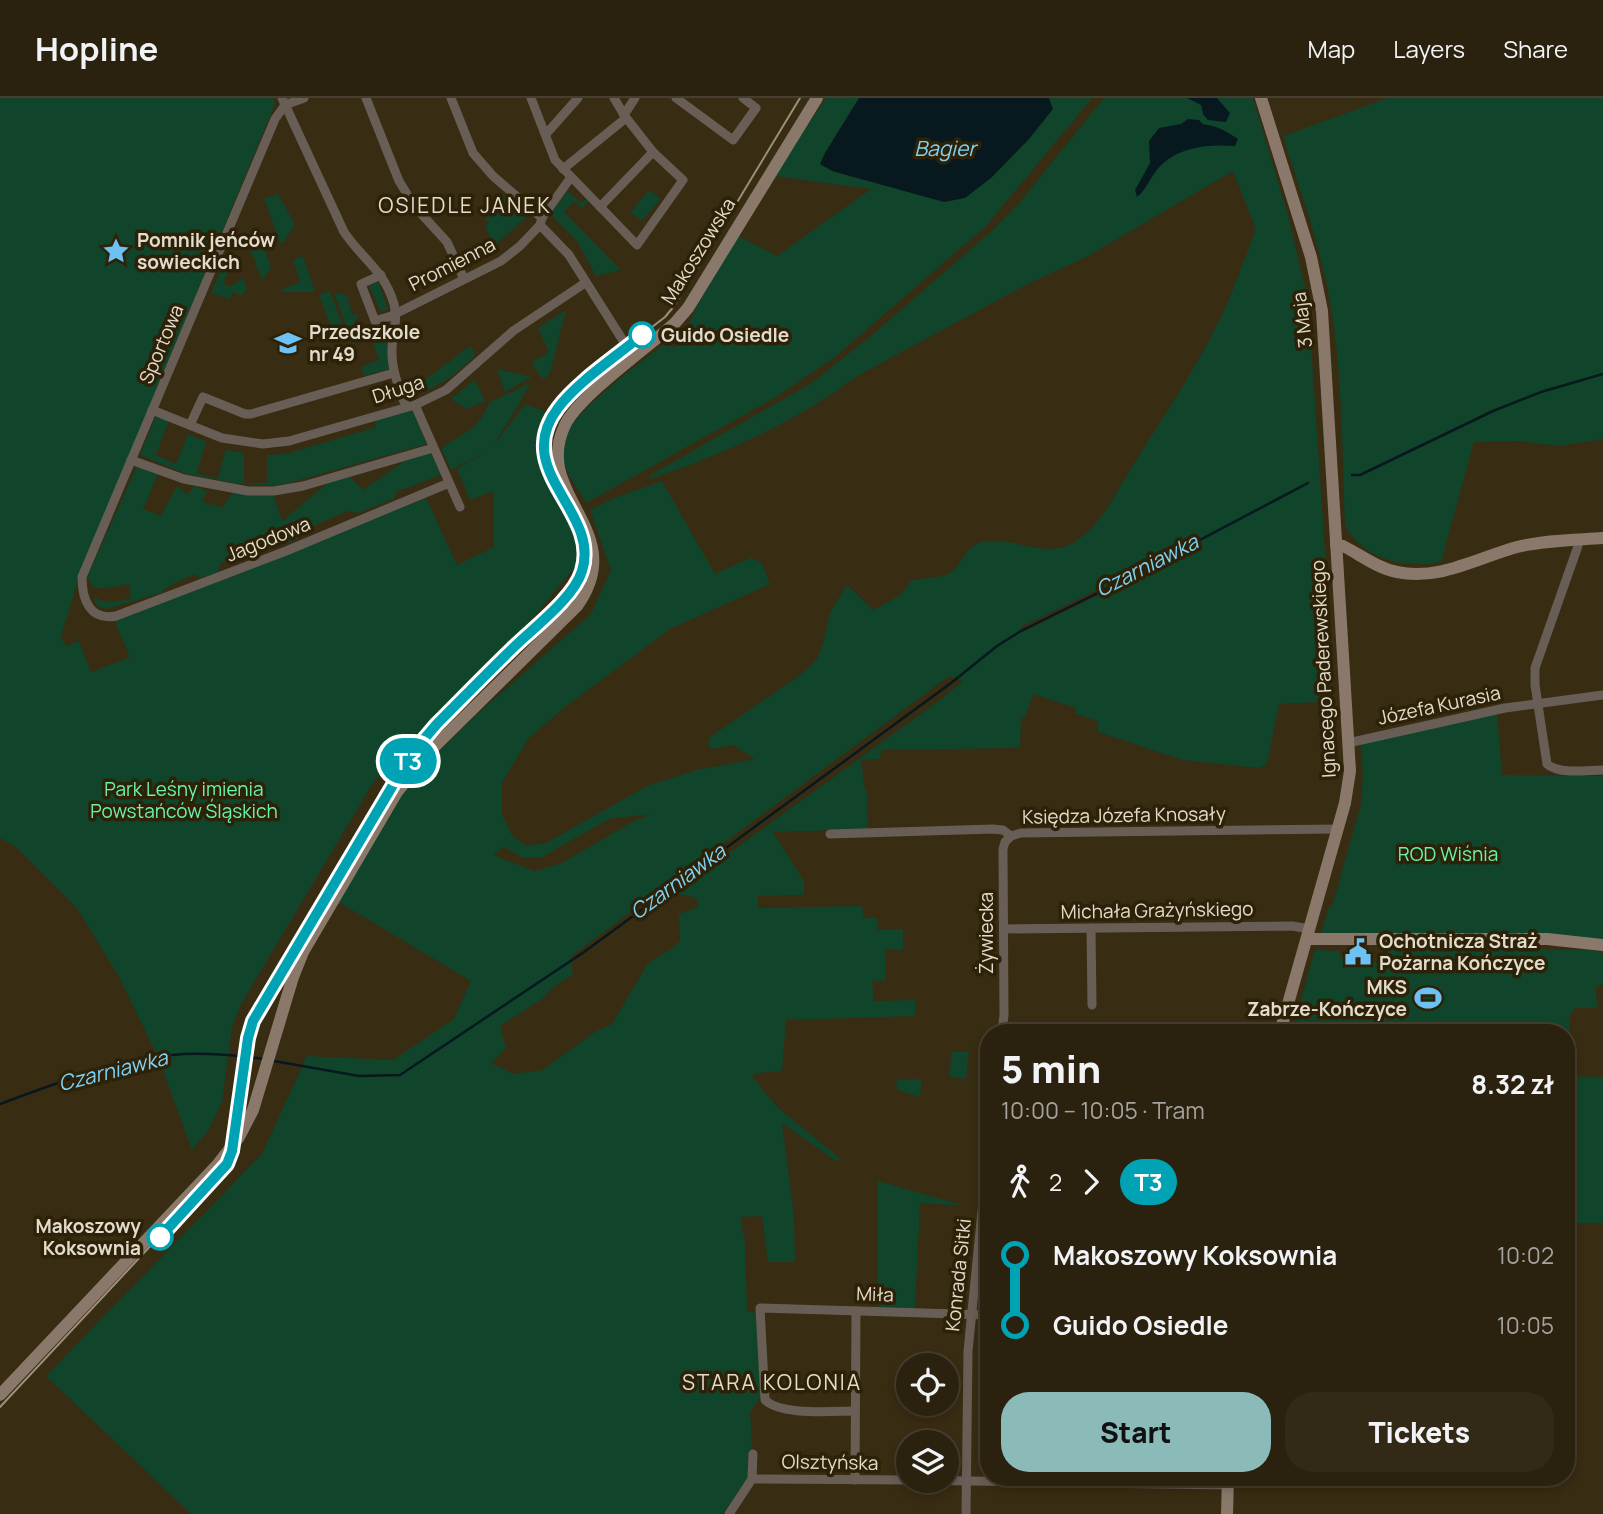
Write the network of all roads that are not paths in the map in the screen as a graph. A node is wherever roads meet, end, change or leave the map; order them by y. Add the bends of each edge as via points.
1 (304, 98) edge
2 (366, 98) edge
3 (451, 98) edge
4 (531, 98) edge
5 (578, 98) edge
6 (614, 98) edge
7 (635, 98) edge
8 (676, 98) edge
9 (743, 98) edge
10 (817, 98) edge
11 (1261, 98) edge
12 (284, 102) edge
13 (625, 116) junction
14 (546, 134) junction
15 (653, 152) junction
16 (563, 169) junction
17 (571, 177) junction
18 (600, 207) junction
19 (541, 222) junction
20 (381, 275) junction
21 (464, 279) junction
22 (585, 283) junction
23 (395, 312) junction
24 (634, 358) junction
25 (394, 373) junction
26 (411, 406) junction
27 (152, 410) junction
28 (190, 425) junction
29 (433, 448) junction
30 (131, 460) junction
31 (449, 483) junction
32 (460, 506) dead end
33 (1603, 538) edge
34 (1577, 539) junction
35 (1336, 545) junction
36 (98, 615) joint
37 (1603, 695) edge
38 (1537, 702) junction
39 (1348, 743) junction
40 (1603, 770) edge
41 (1337, 829) junction
42 (830, 834) dead end
43 (1011, 836) junction
44 (1091, 928) junction
45 (1004, 929) junction
46 (1308, 934) junction
47 (1603, 946) edge
48 (1092, 1005) dead end
49 (1003, 1024) edge
50 (1282, 1024) edge
51 (980, 1226) edge
52 (856, 1311) junction
53 (971, 1314) junction
54 (980, 1314) edge
55 (0, 1395) edge
56 (855, 1411) junction
57 (753, 1454) dead end
58 (752, 1479) junction
59 (855, 1480) junction
60 (896, 1480) edge
61 (959, 1481) edge
62 (967, 1481) junction
63 (980, 1481) edge
64 (1228, 1486) edge
65 (729, 1514) edge
66 (966, 1514) edge
67 (1227, 1514) edge

1 - 12 street
2 - 21 street via 399,181 415,207 447,242
3 - 19 street via 474,153
4 - 14 street
5 - 14 street
6 - 13 street
7 - 13 street
8 - 9 street via 733,140 756,108
10 - 24 main road, Makoszowska via 694,299 675,323
11 - 35 main road, 3 Maja via 1320,298
12 - 20 street via 344,232
12 - 27 street, Sportowa
13 - 15 street
13 - 16 street
14 - 16 street
15 - 18 street
15 - 18 street via 683,180 637,245
16 - 17 street
17 - 18 street
17 - 19 street, Promienna
19 - 21 street, Promienna via 510,254
19 - 22 street
20 - 23 street
20 - 23 street, Promienna via 361,284 375,320
21 - 23 street, Promienna
22 - 24 street
22 - 26 street, Długa via 513,331 446,390
23 - 25 street
24 - 55 main road, Makoszowska via 577,408 560,440 560,476 593,546 590,585 576,606 405,779 309,941 293,977 247,1123 226,1154
25 - 26 street
25 - 28 street, Długa via 251,414 203,397
26 - 28 street, Długa via 277,444 232,441
26 - 29 street
27 - 28 street, Długa
27 - 30 street, Sportowa
29 - 30 street, Jagodowa via 274,491 247,491 184,479
29 - 31 street
30 - 36 street, Sportowa via 82,577 86,603
31 - 32 street
31 - 36 street, Jagodowa via 116,616
33 - 34 main road
34 - 35 main road via 1518,547 1424,574 1388,570
34 - 38 street via 1535,668
35 - 39 main road, Ignacego Paderewskiego
37 - 38 street, Józefa Kurasia
38 - 39 street, Józefa Kurasia
38 - 40 street via 1547,765 1561,770
39 - 41 main road, Ignacego Paderewskiego via 1349,780
41 - 43 street, Księdza Józefa Knosały
41 - 46 main road, Ignacego Paderewskiego
42 - 43 street, Księdza Józefa Knosały via 993,829
43 - 45 street, Żywiecka via 1003,849
44 - 45 street, Michała Grażyńskiego
44 - 46 street, Michała Grażyńskiego via 1292,926
44 - 48 street
45 - 49 street, Żywiecka
46 - 47 main road via 1547,939
46 - 50 main road, Ignacego Paderewskiego
51 - 53 street, Konrada Sitki
52 - 53 street, Miła
52 - 56 street
52 - 56 street, Miła via 760,1308 765,1401 796,1410
53 - 54 street, Miła
53 - 62 street, Konrada Sitki
56 - 59 street
57 - 58 street
58 - 59 street, Olsztyńska
58 - 65 street
59 - 60 street, Olsztyńska
61 - 62 street, Olsztyńska
62 - 63 street, Olsztyńska
62 - 66 street, Konrada Sitki
64 - 67 main road

